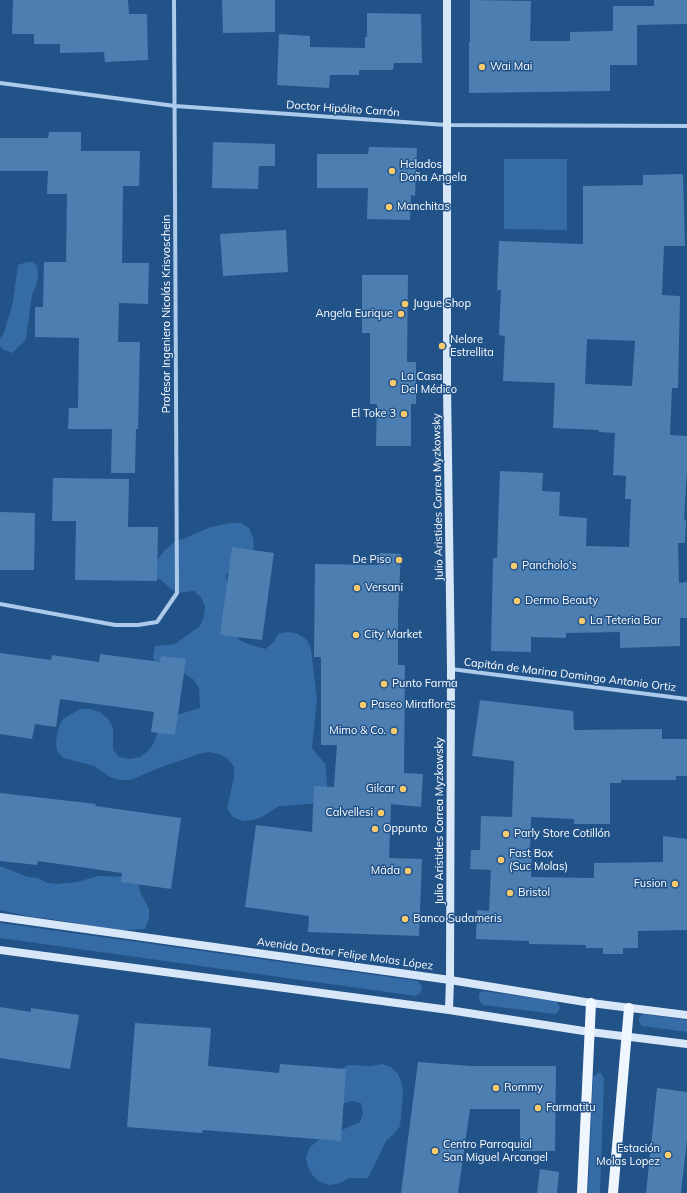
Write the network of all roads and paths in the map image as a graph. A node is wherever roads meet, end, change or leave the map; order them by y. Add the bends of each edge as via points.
1 (174, 0) edge
2 (447, 0) edge
3 (0, 83) edge
4 (175, 106) junction
5 (446, 125) junction
6 (687, 126) edge
7 (0, 604) edge
8 (451, 669) junction
9 (687, 699) edge
10 (0, 917) edge
11 (0, 950) edge
12 (450, 980) junction
13 (592, 1003) junction
14 (629, 1008) junction
15 (449, 1010) junction
16 (687, 1015) edge
17 (590, 1032) junction
18 (627, 1037) junction
19 (687, 1044) edge
20 (582, 1193) edge
21 (613, 1193) edge

1 - 4 street, Profesor Ingeniero Nicolás Krisvoschein
2 - 5 main road, Julio Aristides Correa Myzkowsky
3 - 4 street, Doctor Hipólito Carrón
4 - 5 street, Doctor Hipólito Carrón
4 - 7 street, Profesor Ingeniero Nicolás Krisvoschein via 177,592 157,622 138,625 115,625
5 - 6 street, Doctor Hipólito Carrón
5 - 8 main road, Julio Aristides Correa Myzkowsky
8 - 9 street, Capitán de Marina Domingo Antonio Ortiz
8 - 12 main road, Julio Aristides Correa Myzkowsky
10 - 12 main road, Avenida Doctor Felipe Molas López
11 - 15 main road
12 - 13 main road, Avenida Doctor Felipe Molas López
12 - 15 main road, Julio Aristides Correa Myzkowsky
13 - 14 main road, Avenida Doctor Felipe Molas López
13 - 17 main road
14 - 16 main road, Avenida Doctor Felipe Molas López
14 - 18 main road
15 - 17 main road
17 - 18 main road
17 - 20 main road
18 - 19 main road
18 - 21 main road

